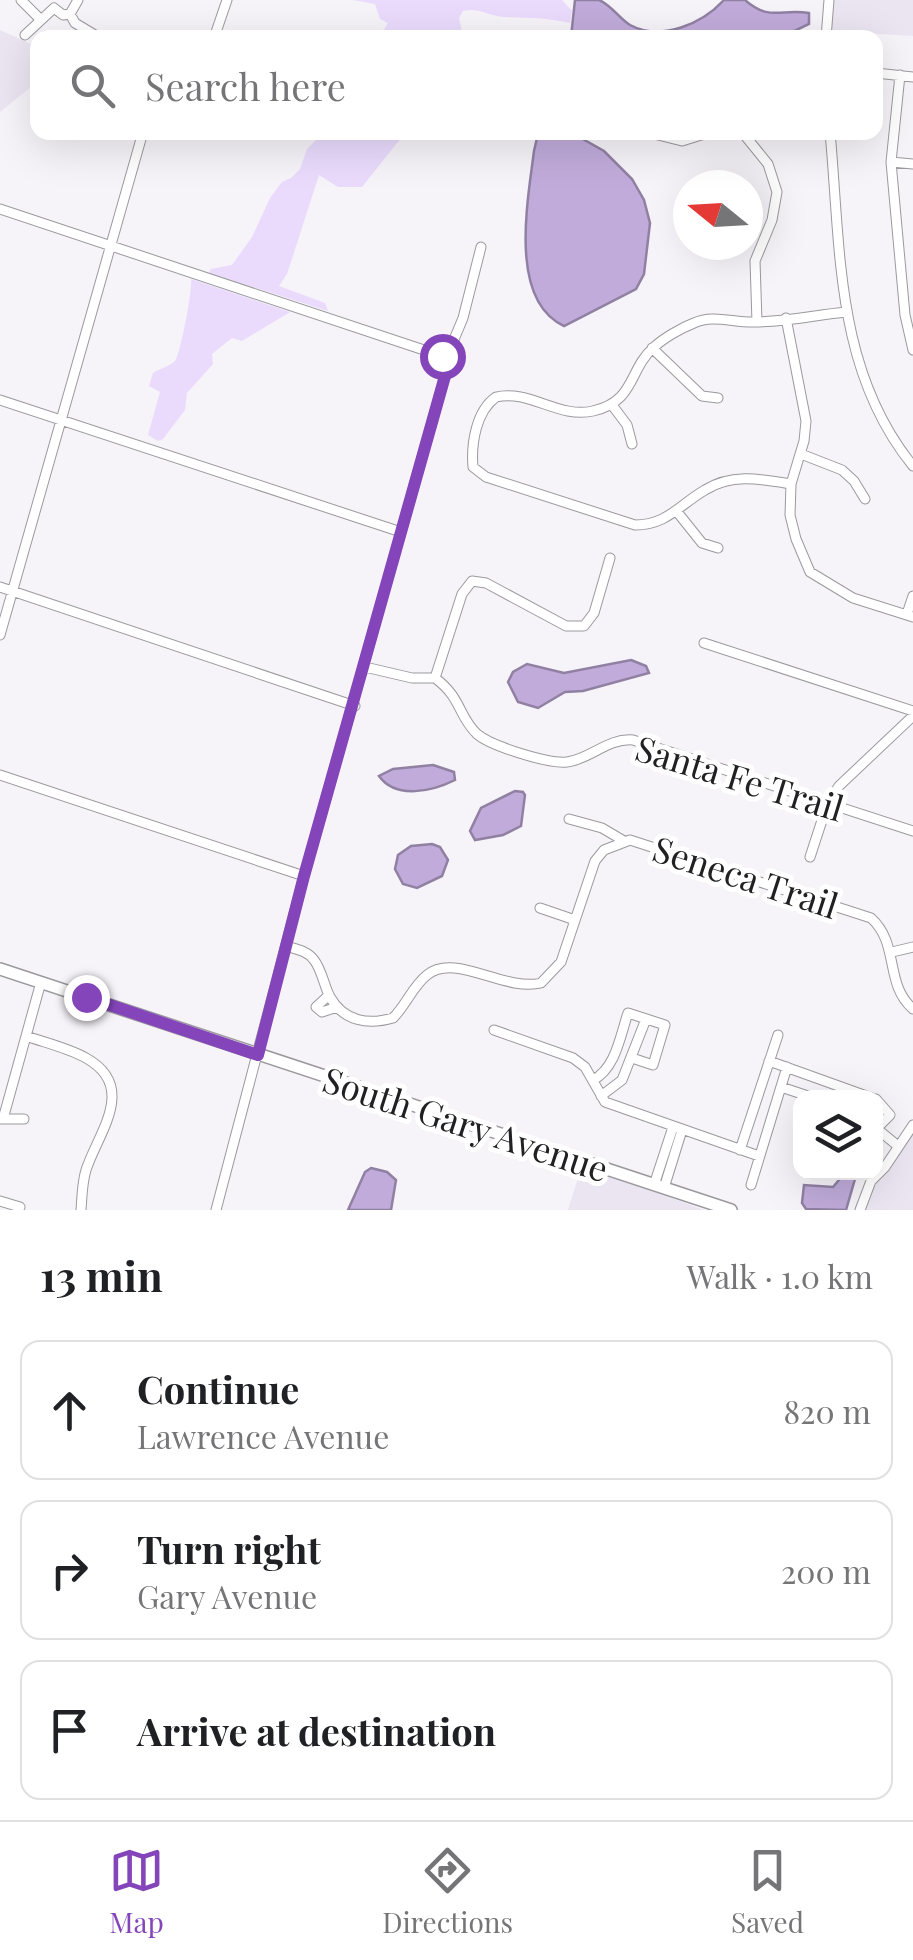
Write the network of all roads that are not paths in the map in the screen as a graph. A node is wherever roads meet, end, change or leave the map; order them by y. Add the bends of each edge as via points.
1 (21, 0) edge
2 (78, 0) edge
3 (226, 0) edge
4 (829, 0) edge
5 (55, 4) edge
6 (70, 14) junction
7 (42, 20) junction
8 (31, 30) edge
9 (87, 30) edge
10 (217, 30) edge
11 (827, 30) edge
12 (30, 31) edge
13 (25, 35) dead end
14 (883, 74) edge
15 (900, 74) junction
16 (913, 77) edge
17 (141, 140) edge
18 (748, 140) edge
19 (831, 140) edge
20 (891, 162) junction
21 (913, 164) edge
22 (0, 209) edge
23 (112, 246) junction
24 (481, 247) dead end
25 (846, 312) junction
26 (909, 314) edge
27 (786, 318) junction
28 (757, 322) junction
29 (652, 348) junction
30 (913, 350) edge
31 (445, 360) junction
32 (492, 386) dead end
33 (496, 397) junction
34 (718, 398) dead end
35 (0, 400) edge
36 (612, 405) junction
37 (61, 421) junction
38 (632, 444) dead end
39 (801, 454) junction
40 (913, 466) edge
41 (791, 484) junction
42 (865, 499) dead end
43 (678, 513) junction
44 (401, 532) junction
45 (718, 548) dead end
46 (610, 558) dead end
47 (0, 588) edge
48 (12, 592) junction
49 (913, 596) edge
50 (910, 616) edge
51 (0, 634) edge
52 (704, 643) dead end
53 (365, 667) junction
54 (435, 678) junction
55 (355, 706) junction
56 (913, 714) edge
57 (0, 774) edge
58 (828, 802) junction
59 (569, 819) dead end
60 (913, 831) edge
61 (624, 841) junction
62 (810, 857) dead end
63 (304, 876) junction
64 (540, 908) dead end
65 (576, 920) junction
66 (286, 946) junction
67 (913, 947) edge
68 (892, 952) junction
69 (0, 969) edge
70 (41, 982) junction
71 (329, 995) junction
72 (337, 1006) junction
73 (913, 1008) edge
74 (646, 1019) junction
75 (494, 1030) dead end
76 (778, 1035) dead end
77 (26, 1036) junction
78 (258, 1055) junction
79 (632, 1058) junction
80 (769, 1061) junction
81 (787, 1067) junction
82 (593, 1080) junction
83 (780, 1087) junction
84 (852, 1090) edge
85 (793, 1091) edge
86 (600, 1096) junction
87 (1, 1119) edge
88 (24, 1119) dead end
89 (913, 1125) edge
90 (678, 1128) junction
91 (883, 1134) edge
92 (898, 1146) junction
93 (740, 1150) junction
94 (760, 1156) junction
95 (751, 1184) dead end
96 (659, 1187) junction
97 (0, 1201) edge
98 (20, 1207) dead end
99 (81, 1210) edge
100 (216, 1210) edge
101 (731, 1210) edge
102 (860, 1210) edge

1 - 7 street
2 - 6 street
3 - 10 street
4 - 11 street
5 - 6 street
5 - 7 street
6 - 9 street
7 - 8 street
12 - 13 street
14 - 15 street
15 - 16 street
15 - 20 street
17 - 23 street
18 - 28 street via 768,164 777,192 755,260
19 - 25 street
20 - 21 street
20 - 26 street
22 - 23 street
23 - 31 street
23 - 37 street
24 - 31 street
25 - 27 street
25 - 40 street via 870,400
26 - 30 street
27 - 28 street
27 - 39 street via 804,400
28 - 29 street via 702,320
29 - 34 street via 702,396
29 - 36 street
31 - 44 street
32 - 33 street
33 - 36 street via 570,412
33 - 43 street via 482,412 472,446 474,467 490,479 622,522 649,524
35 - 37 street
36 - 38 street
37 - 44 street
37 - 48 street
39 - 41 street
39 - 42 street via 842,470
41 - 43 street via 730,480 706,489
41 - 50 street via 793,527 810,572 852,598
43 - 45 street via 702,543
44 - 53 street
46 - 54 street via 584,626 566,626 486,583 470,583
47 - 48 street
48 - 51 street
48 - 55 street
49 - 50 street
52 - 56 street
53 - 54 street
53 - 55 street
54 - 58 street, Santa Fe Trail via 479,735 546,760 572,761 614,740 629,740
55 - 63 street
56 - 58 street
57 - 63 street
58 - 60 street, Santa Fe Trail
58 - 62 street
59 - 61 street
61 - 65 street, Seneca Trail via 596,861
61 - 68 street, Seneca Trail via 864,914 881,928
63 - 66 street
64 - 65 street
65 - 72 street, Seneca Trail via 562,962 542,983 517,986 448,967 431,971 393,1018 360,1021
66 - 71 street via 316,961
66 - 78 street
67 - 68 street
68 - 73 street, Seneca Trail via 897,991
69 - 70 main road, South Gary Avenue
70 - 77 street
70 - 78 main road, South Gary Avenue
71 - 72 street
71 - 72 street via 316,1007 322,1012
74 - 79 street
74 - 79 street via 665,1025 652,1065
74 - 82 street via 628,1013 610,1066
75 - 82 street via 573,1058
76 - 80 street
77 - 87 street
77 - 99 street via 88,1059 110,1088 110,1116 86,1170
78 - 96 main road, South Gary Avenue
78 - 100 street
79 - 86 street via 622,1080
80 - 81 street
80 - 93 street
81 - 83 street
81 - 84 street
82 - 86 street
83 - 85 street
83 - 94 street
86 - 90 street
87 - 88 street
89 - 92 street
90 - 93 street
90 - 96 street
91 - 92 street
92 - 102 street
93 - 94 street
94 - 95 street
96 - 101 main road, South Gary Avenue
97 - 98 street

